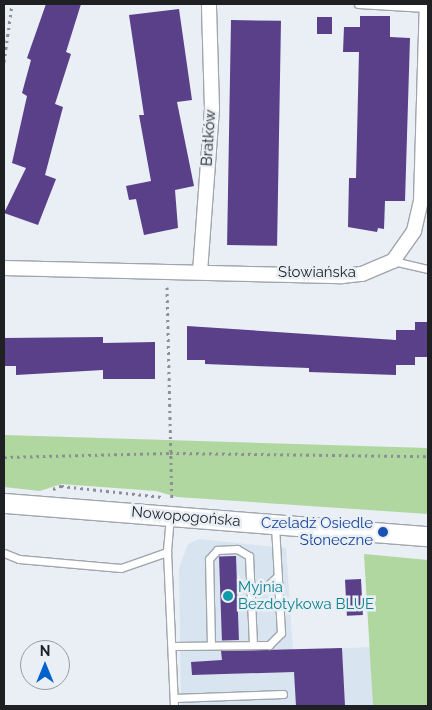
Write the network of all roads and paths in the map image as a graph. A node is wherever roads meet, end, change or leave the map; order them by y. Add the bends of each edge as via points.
1 (12, 4) edge
2 (209, 4) edge
3 (358, 4) edge
4 (426, 6) edge
5 (4, 62) edge
6 (393, 262) junction
7 (4, 268) edge
8 (428, 269) edge
9 (167, 272) junction
10 (200, 272) junction
11 (170, 453) junction
12 (428, 456) edge
13 (4, 457) edge
14 (138, 492) dead end
15 (134, 494) dead end
16 (4, 503) edge
17 (170, 516) junction
18 (275, 525) junction
19 (428, 536) edge
20 (167, 552) junction
21 (4, 554) edge
22 (278, 576) junction
23 (251, 591) junction
24 (253, 645) junction
25 (173, 646) junction
26 (211, 646) junction
27 (284, 694) dead end
28 (174, 698) junction
29 (174, 706) edge

1 - 5 path
2 - 10 street, Bratków via 212,108
3 - 4 lane
4 - 6 street via 421,201 414,231
6 - 8 lane
6 - 10 street, Słowiańska via 362,274 342,276
7 - 9 street, Słowiańska
9 - 10 street, Słowiańska
9 - 11 path
11 - 12 path
11 - 13 path
11 - 17 path
14 - 15 path
16 - 17 street, Nowopogońska
17 - 18 street, Nowopogońska
17 - 20 lane
18 - 19 street, Nowopogońska
18 - 22 lane
20 - 21 lane via 121,568 19,559
20 - 25 lane
22 - 23 lane via 266,587
22 - 24 lane via 280,633 270,645
23 - 24 lane
23 - 26 lane via 249,556 237,549 217,550 209,559
24 - 26 lane
25 - 26 lane
25 - 28 lane
27 - 28 lane
28 - 29 lane

